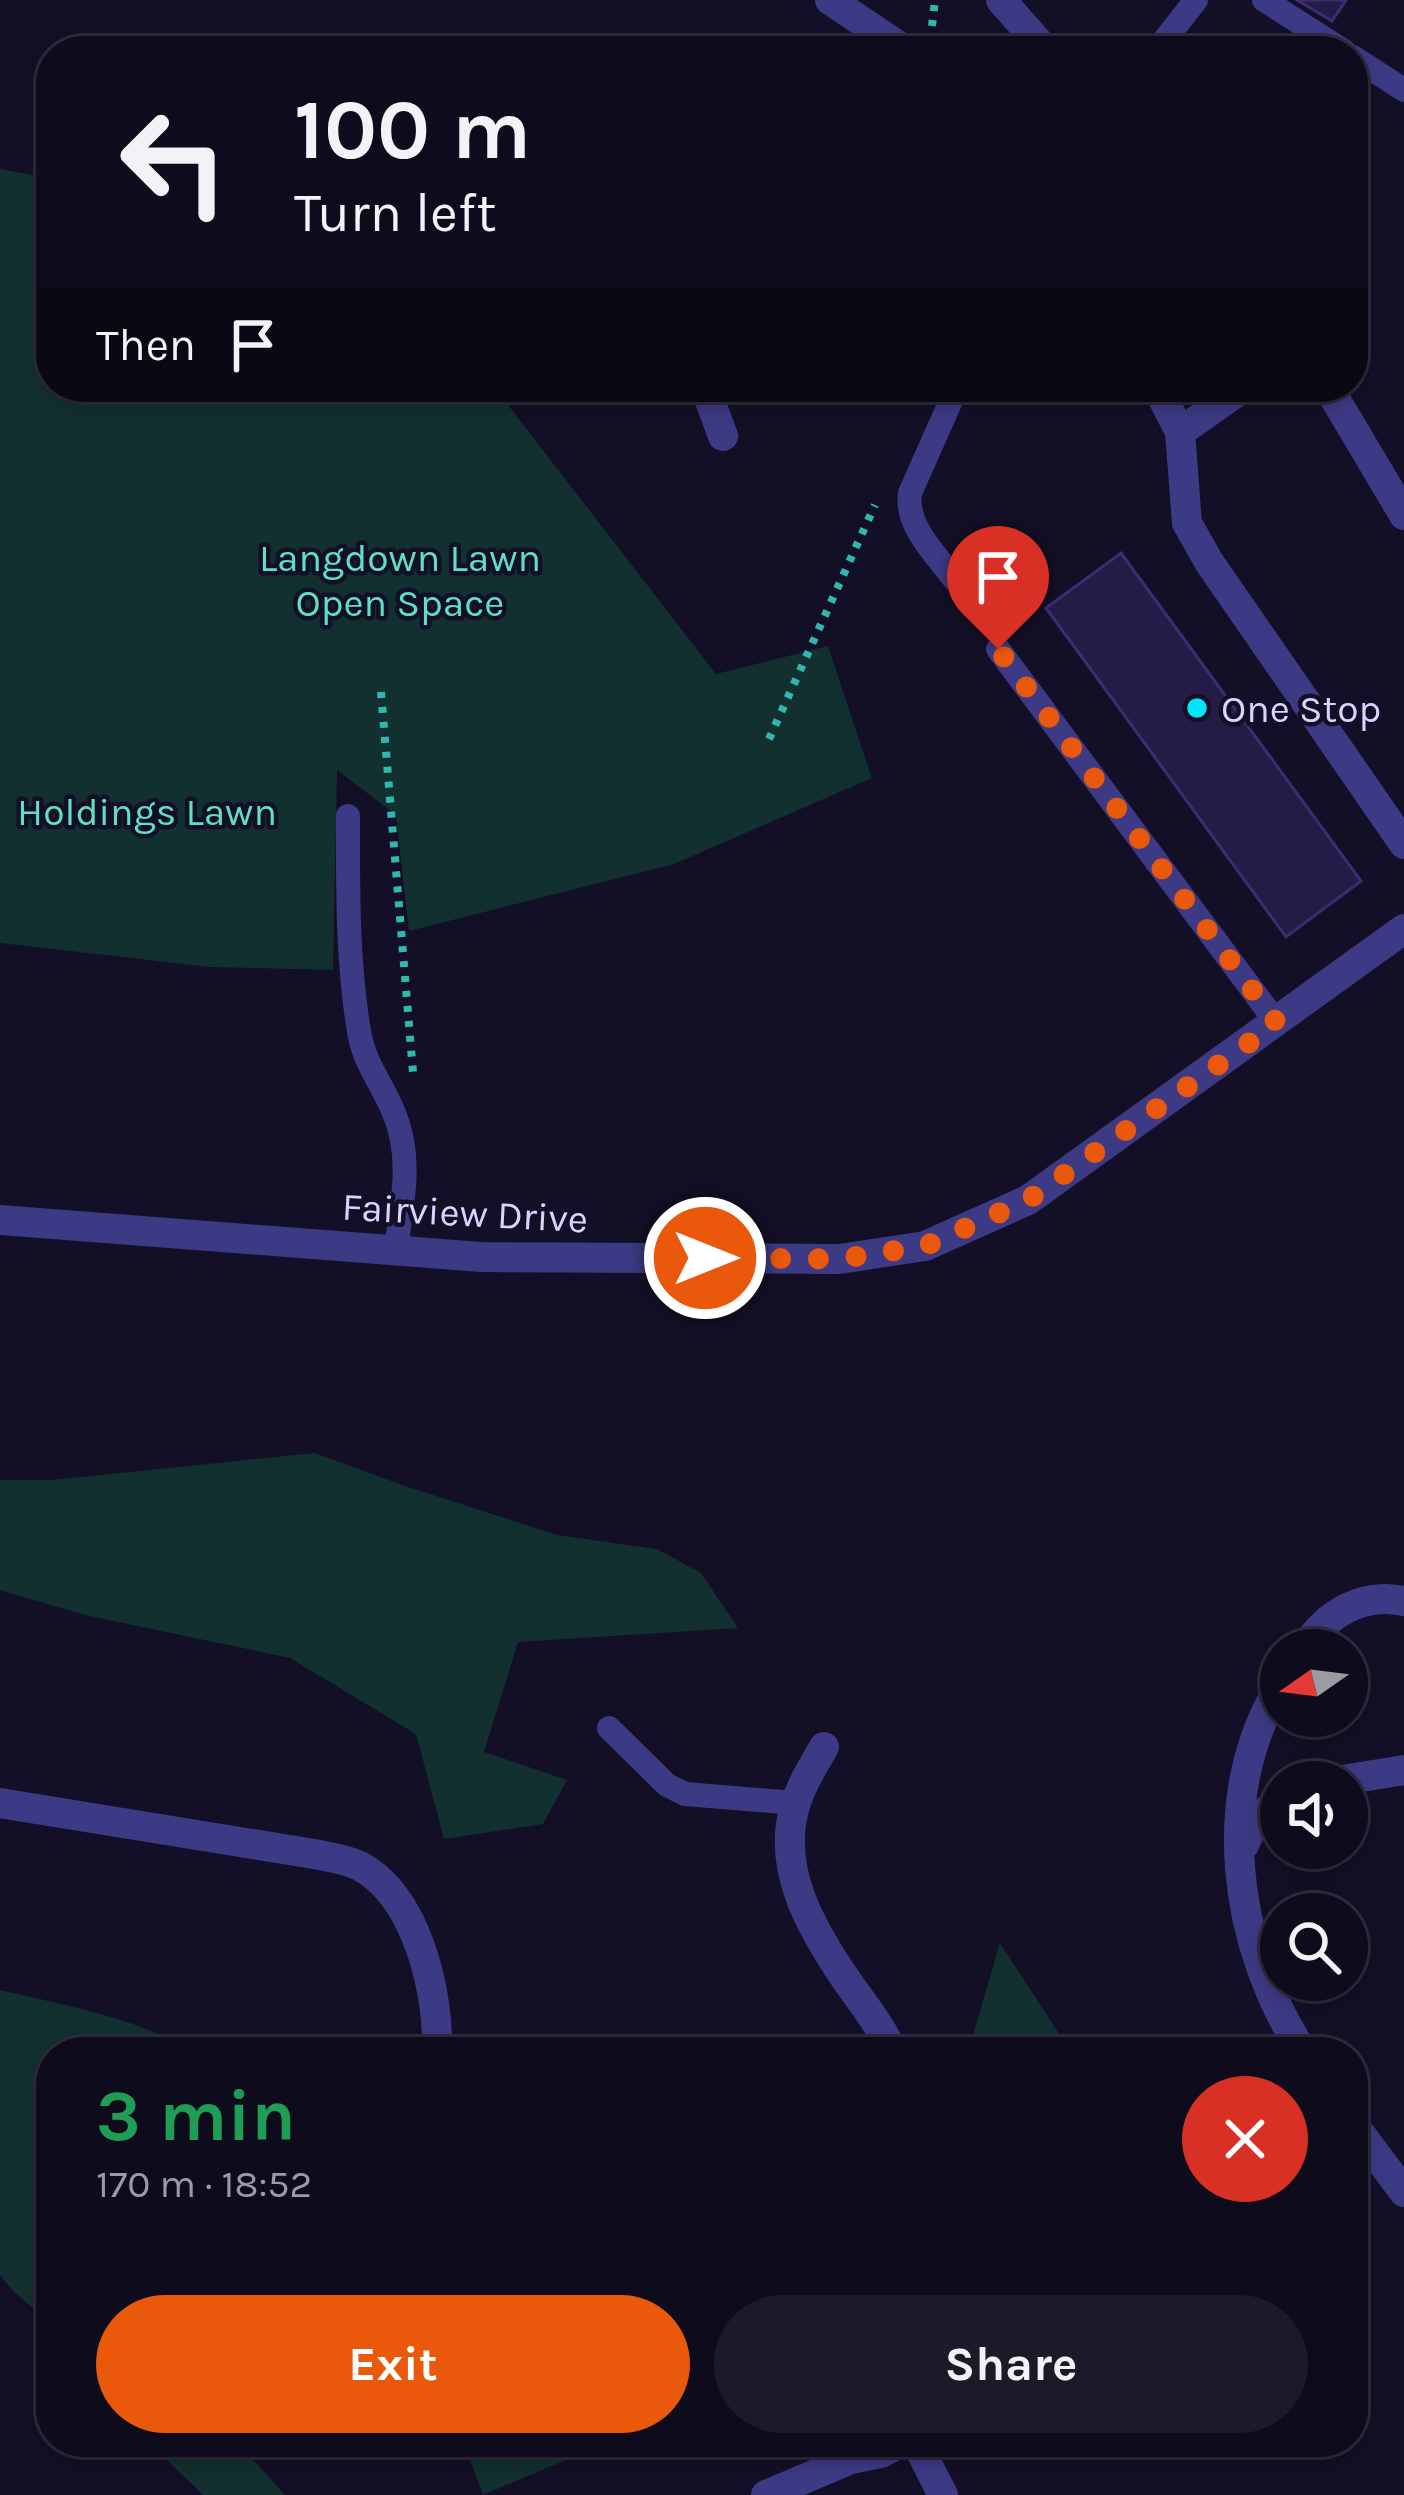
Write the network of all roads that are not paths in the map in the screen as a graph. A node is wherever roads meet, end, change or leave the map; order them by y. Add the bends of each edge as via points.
1 (830, 0) edge
2 (1000, 0) edge
3 (1196, 0) edge
4 (1264, 0) edge
5 (884, 36) edge
6 (1032, 36) edge
7 (1168, 36) edge
8 (1320, 36) edge
9 (1368, 67) edge
10 (1404, 90) edge
11 (711, 402) edge
12 (950, 402) edge
13 (1165, 402) edge
14 (1223, 402) edge
15 (1337, 402) edge
16 (1180, 432) junction
17 (723, 436) dead end
18 (1404, 515) edge
19 (954, 579) dead end
20 (998, 649) dead end
21 (347, 816) dead end
22 (1404, 844) edge
23 (1404, 928) edge
24 (1277, 1023) junction
25 (0, 1220) edge
26 (396, 1249) junction
27 (1404, 1601) edge
28 (1319, 1629) edge
29 (1260, 1724) edge
30 (609, 1728) dead end
31 (824, 1747) dead end
32 (1404, 1770) edge
33 (1368, 1776) edge
34 (0, 1803) edge
35 (795, 1803) junction
36 (1260, 1818) edge
37 (1241, 1863) junction
38 (437, 2037) edge
39 (884, 2037) edge
40 (1295, 2037) edge
41 (1368, 2144) edge
42 (1404, 2192) edge
43 (861, 2457) edge
44 (924, 2457) edge
45 (766, 2495) edge
46 (943, 2495) edge

1 - 5 street
2 - 6 street
3 - 7 lane
4 - 8 lane
9 - 10 lane
11 - 17 street
12 - 19 lane via 908,505
13 - 16 street
14 - 16 street
15 - 18 street
16 - 22 street via 1187,523
20 - 24 lane
21 - 26 lane via 362,1043 397,1119 407,1168
23 - 24 street, Fairview Drive
24 - 26 street, Fairview Drive via 1028,1200 925,1246 839,1259 481,1257
25 - 26 street, Fairview Drive
27 - 28 street via 1365,1600
29 - 37 street via 1249,1755
30 - 35 lane via 685,1794
31 - 35 street
32 - 33 street
34 - 38 street via 359,1866 407,1916
35 - 39 street via 789,1832 796,1886
36 - 37 street
37 - 40 street via 1256,1951
41 - 42 street
43 - 45 street
44 - 46 street

